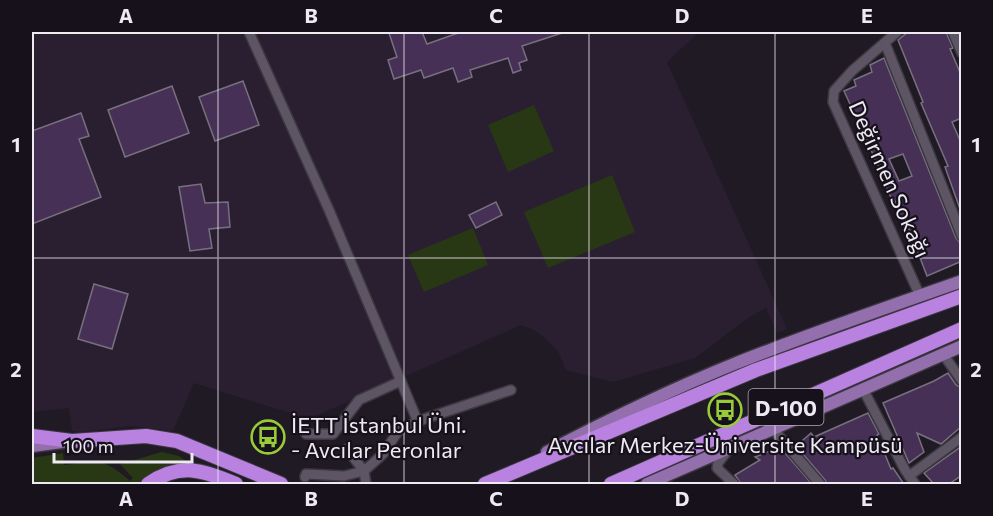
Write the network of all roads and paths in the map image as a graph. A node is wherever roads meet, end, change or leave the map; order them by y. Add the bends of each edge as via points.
1 (249, 32) edge
2 (897, 32) edge
3 (953, 32) edge
4 (885, 43) junction
5 (962, 53) edge
6 (962, 236) edge
7 (962, 281) edge
8 (920, 296) junction
9 (962, 296) edge
10 (962, 329) edge
11 (962, 346) edge
12 (943, 354) junction
13 (401, 381) junction
14 (962, 381) edge
15 (862, 389) junction
16 (511, 390) dead end
17 (418, 422) junction
18 (772, 428) junction
19 (306, 434) dead end
20 (333, 434) junction
21 (32, 436) edge
22 (962, 437) edge
23 (72, 441) junction
24 (32, 446) edge
25 (731, 447) junction
26 (521, 470) junction
27 (363, 471) junction
28 (909, 476) junction
29 (305, 477) dead end
30 (148, 484) edge
31 (236, 484) edge
32 (281, 484) edge
33 (366, 484) edge
34 (484, 484) edge
35 (611, 484) edge
36 (646, 484) edge
37 (734, 484) edge
38 (820, 484) edge
39 (915, 484) edge

1 - 13 street
2 - 4 street, Değirmen Sokağı
3 - 5 street
4 - 6 street
4 - 8 street, Değirmen Sokağı via 834,91 833,102
7 - 8 main road
8 - 26 main road via 792,341 670,391 544,454
9 - 26 highway, D-100 via 756,370
10 - 35 highway, D-100
11 - 12 main road
12 - 14 street
12 - 15 main road
13 - 17 street
13 - 20 street via 359,400
15 - 18 main road
15 - 28 street
16 - 17 street
17 - 27 street via 399,430 383,454
18 - 25 main road
18 - 38 street
19 - 20 street
20 - 27 street
21 - 23 highway
22 - 28 street
23 - 24 main road
23 - 32 highway via 146,436 177,441
25 - 36 main road
25 - 37 street via 717,468
26 - 34 highway, D-100
27 - 29 street via 344,476
27 - 33 street
28 - 39 street
30 - 31 highway via 167,473 189,470

